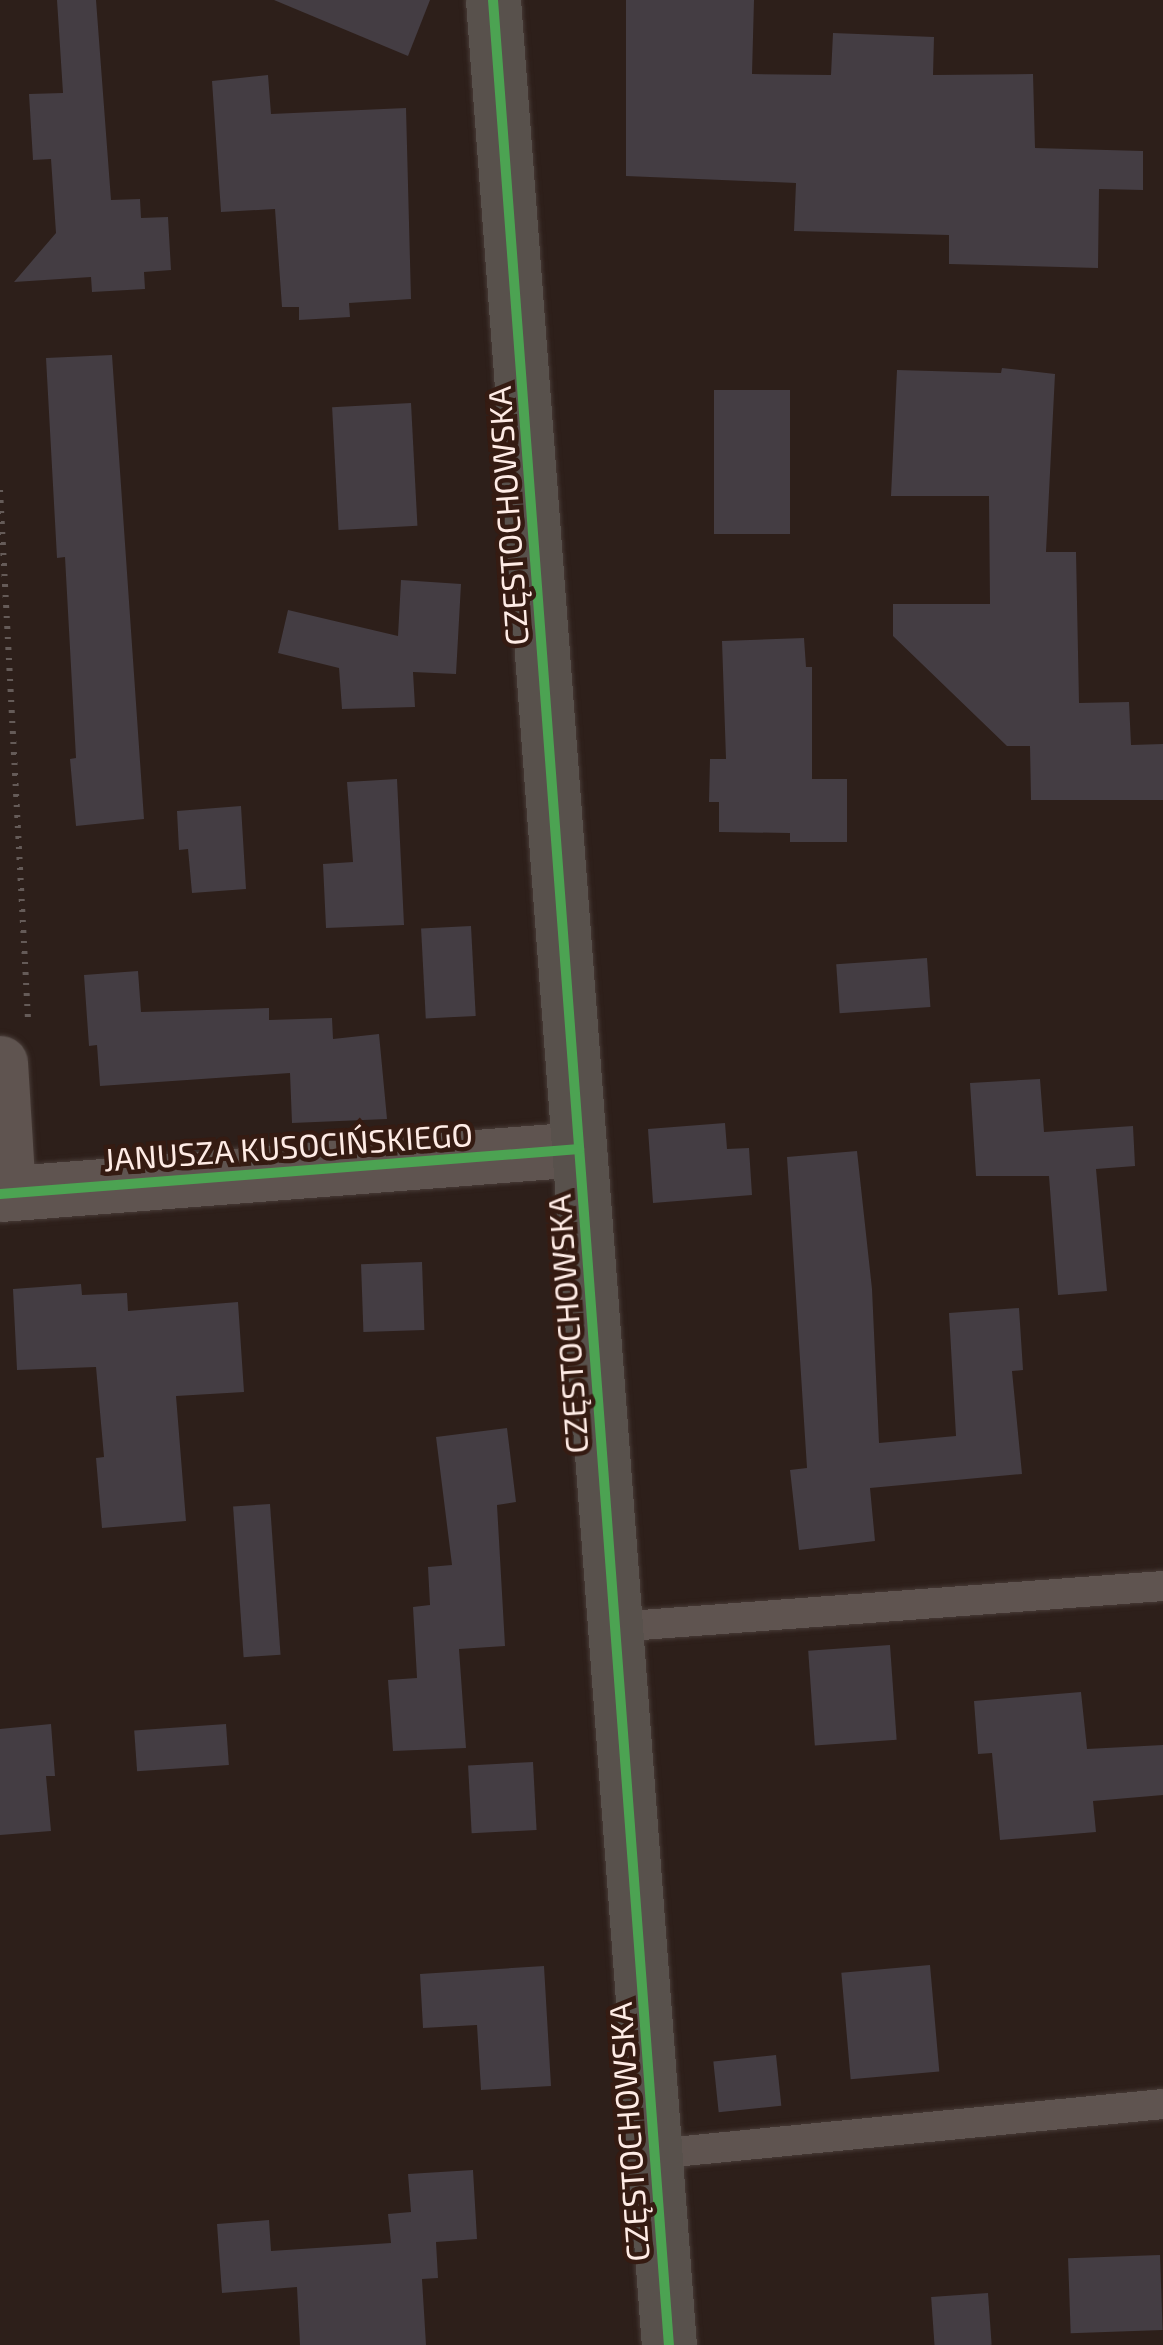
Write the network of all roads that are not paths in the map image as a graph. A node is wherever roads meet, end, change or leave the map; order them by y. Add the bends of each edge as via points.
1 (493, 0) edge
2 (14, 1045) edge
3 (579, 1148) junction
4 (4, 1194) edge
5 (1163, 1586) edge
6 (615, 1626) junction
7 (1163, 2104) edge
8 (654, 2154) junction
9 (669, 2345) edge

1 - 3 main road, CZĘSTOCHOWSKA
2 - 4 street
3 - 4 street, JANUSZA KUSOCIŃSKIEGO
3 - 6 main road, CZĘSTOCHOWSKA
5 - 6 lane
6 - 8 main road, CZĘSTOCHOWSKA
7 - 8 lane
8 - 9 main road, CZĘSTOCHOWSKA

